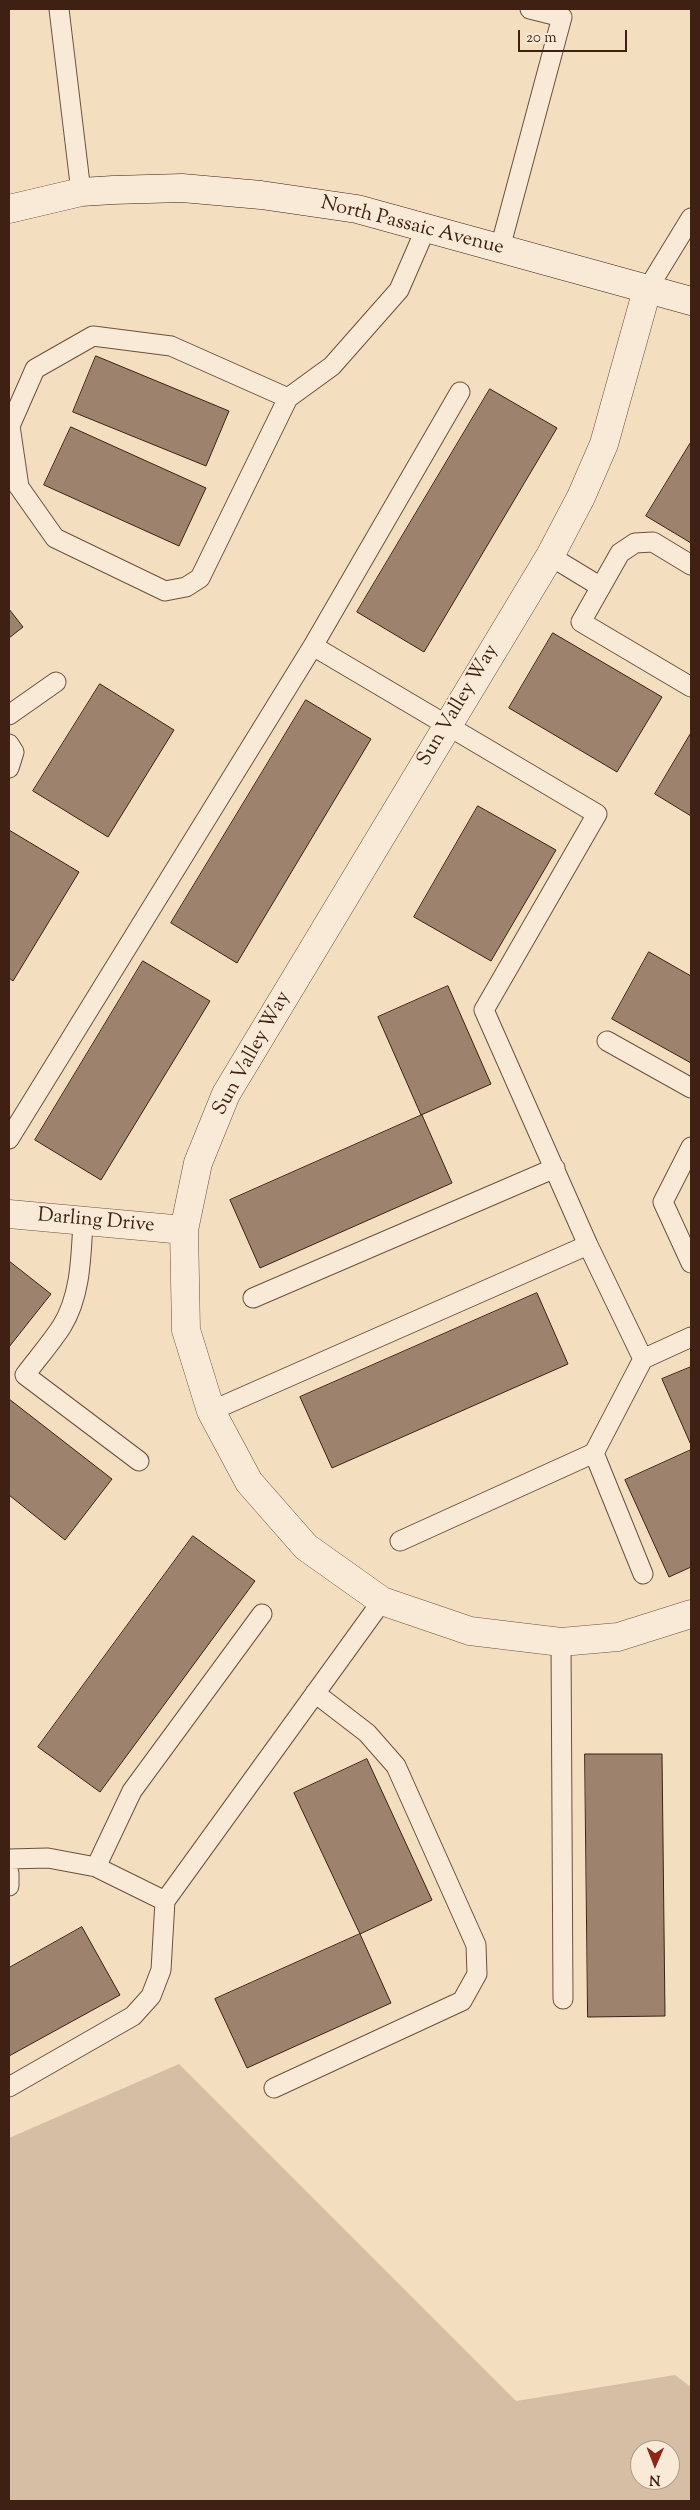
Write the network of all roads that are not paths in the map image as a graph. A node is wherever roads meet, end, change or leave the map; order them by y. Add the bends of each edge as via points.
1 (59, 9) edge
2 (530, 9) edge
3 (563, 13) edge
4 (81, 192) junction
5 (9, 209) edge
6 (691, 218) edge
7 (426, 228) junction
8 (500, 248) junction
9 (647, 290) junction
10 (691, 301) edge
11 (460, 392) dead end
12 (288, 398) junction
13 (9, 426) edge
14 (550, 556) junction
15 (691, 565) edge
16 (601, 587) junction
17 (313, 646) junction
18 (56, 682) dead end
19 (691, 687) edge
20 (9, 715) edge
21 (447, 726) junction
22 (9, 744) edge
23 (9, 768) edge
24 (607, 1041) dead end
25 (691, 1088) edge
26 (9, 1140) edge
27 (691, 1148) edge
28 (555, 1168) junction
29 (9, 1214) edge
30 (83, 1221) junction
31 (184, 1230) junction
32 (588, 1245) junction
33 (691, 1263) edge
34 (253, 1298) dead end
35 (691, 1337) edge
36 (642, 1359) junction
37 (211, 1411) junction
38 (594, 1454) junction
39 (139, 1461) dead end
40 (400, 1540) dead end
41 (643, 1574) dead end
42 (382, 1600) junction
43 (262, 1614) dead end
44 (691, 1614) edge
45 (561, 1642) junction
46 (315, 1693) junction
47 (9, 1859) edge
48 (96, 1867) junction
49 (9, 1873) edge
50 (9, 1886) edge
51 (165, 1901) junction
52 (563, 1999) dead end
53 (9, 2087) edge
54 (274, 2088) dead end

1 - 4 lane
2 - 3 lane
3 - 8 lane
4 - 5 street, North Passaic Avenue
4 - 7 street, North Passaic Avenue via 182,188 261,195 357,209
6 - 9 lane
7 - 8 street, North Passaic Avenue
7 - 12 lane via 399,290 332,366
8 - 9 street, North Passaic Avenue
9 - 10 street, North Passaic Avenue
9 - 14 street, Sun Valley Way via 604,444
11 - 17 lane
12 - 13 lane via 171,346 93,336 35,369
12 - 13 lane via 200,578 186,587 165,591 55,538 19,487
14 - 16 lane
14 - 21 street, Sun Valley Way
15 - 16 lane via 653,542 635,543 620,552
16 - 19 lane via 581,622
17 - 21 lane
17 - 26 lane
18 - 20 lane
21 - 28 lane via 598,814 484,1010
21 - 31 street, Sun Valley Way via 226,1094 198,1163
22 - 23 lane via 14,752
24 - 25 lane
27 - 33 lane via 663,1202
28 - 32 lane
28 - 34 lane
29 - 30 street, Darling Drive
30 - 31 street, Darling Drive
30 - 39 lane via 80,1270 73,1301 62,1325 25,1375
31 - 37 street, Sun Valley Way via 186,1330
32 - 36 lane
32 - 37 lane
35 - 36 lane
36 - 38 lane
37 - 42 street, Sun Valley Way via 249,1482 306,1547
38 - 40 lane
38 - 41 lane
42 - 45 street, Sun Valley Way via 470,1631
42 - 46 lane
43 - 48 lane via 132,1791
44 - 45 street, Sun Valley Way via 618,1637
45 - 52 lane
46 - 51 lane
46 - 54 lane via 367,1734 396,1766 476,1945 477,1974 462,2001
47 - 48 lane via 48,1858
48 - 51 lane
49 - 50 lane
51 - 53 lane via 161,1970 151,1996 133,2016

